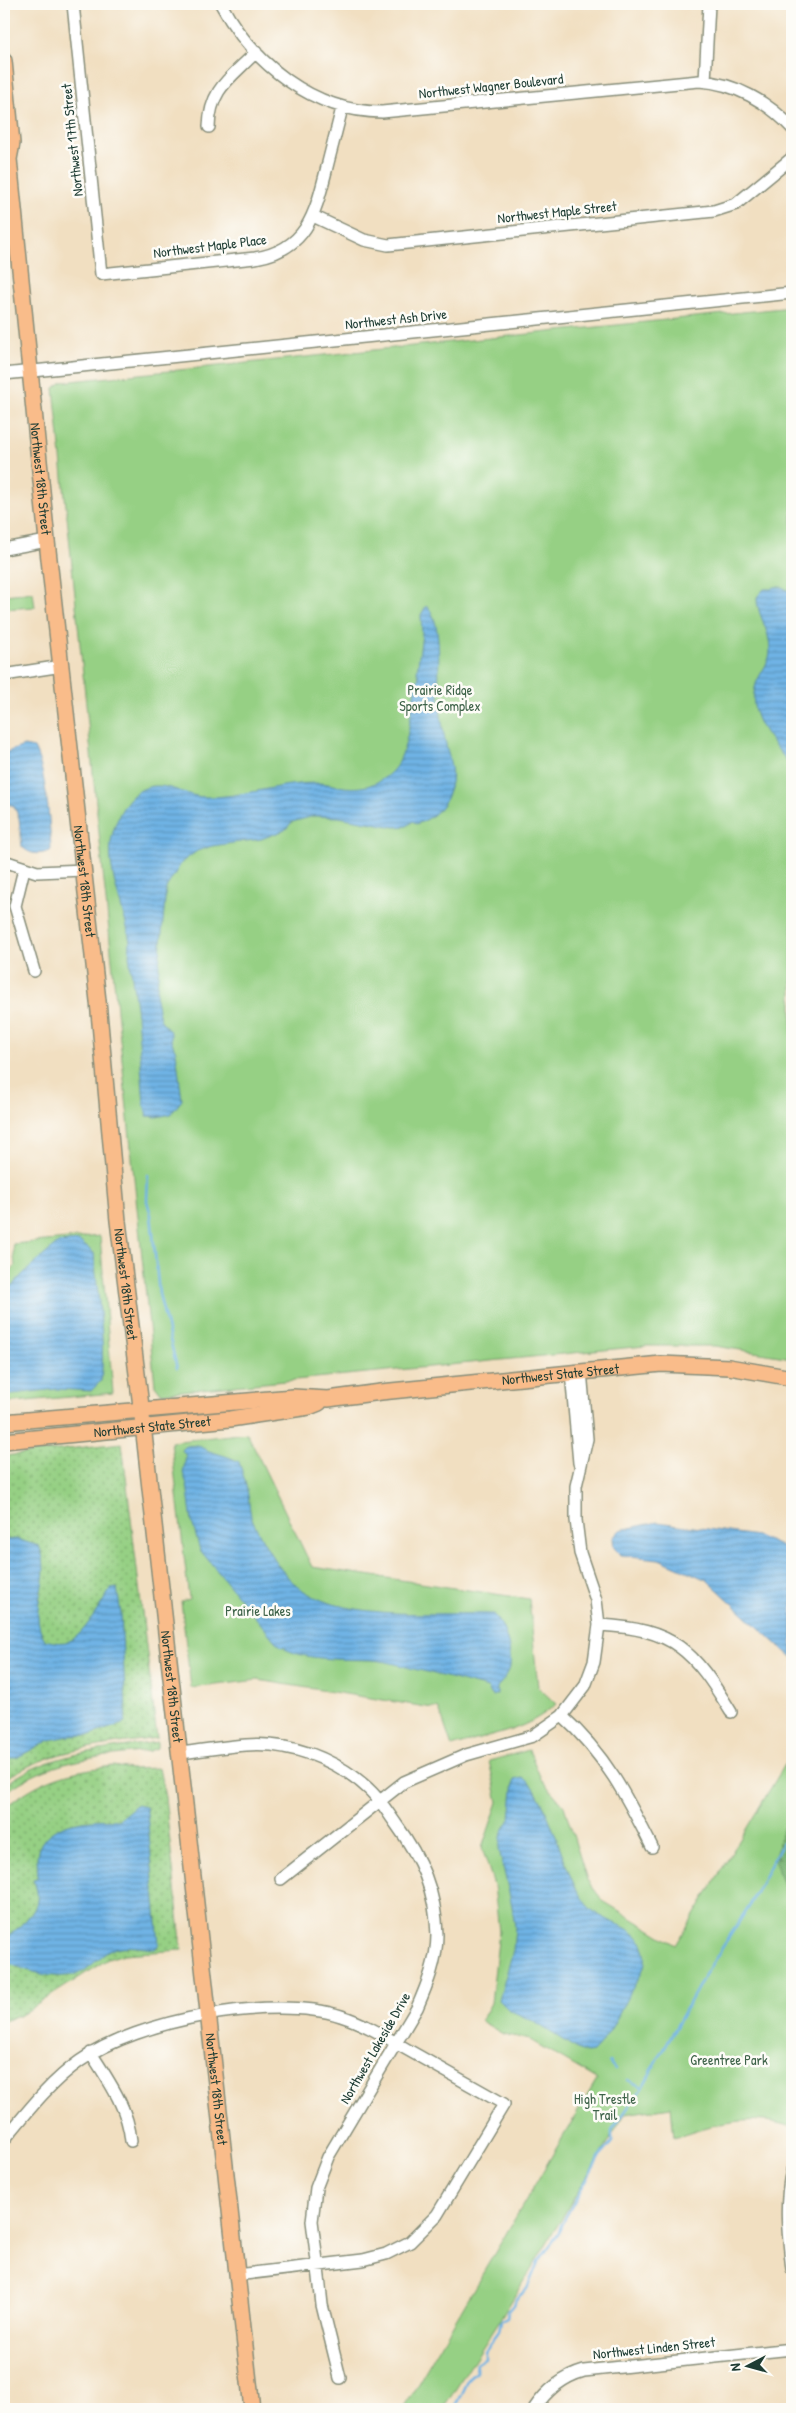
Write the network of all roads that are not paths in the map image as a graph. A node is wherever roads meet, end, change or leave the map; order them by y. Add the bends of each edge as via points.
1 (73, 4) edge
2 (221, 4) edge
3 (709, 4) edge
4 (256, 52) junction
5 (4, 61) edge
6 (705, 81) junction
7 (342, 108) junction
8 (209, 127) dead end
9 (792, 128) edge
10 (7, 154) edge
11 (792, 158) edge
12 (313, 216) junction
13 (101, 274) joint
14 (792, 293) edge
15 (31, 371) junction
16 (4, 374) edge
17 (47, 541) junction
18 (4, 548) edge
19 (62, 666) junction
20 (4, 675) edge
21 (4, 861) edge
22 (24, 869) junction
23 (84, 870) junction
24 (34, 971) dead end
25 (576, 1372) junction
26 (792, 1378) edge
27 (328, 1399) junction
28 (140, 1411) junction
29 (4, 1422) edge
30 (143, 1428) junction
31 (4, 1441) edge
32 (599, 1625) junction
33 (731, 1712) dead end
34 (562, 1716) junction
35 (178, 1753) junction
36 (379, 1800) junction
37 (652, 1847) dead end
38 (281, 1879) dead end
39 (208, 2016) junction
40 (396, 2042) junction
41 (91, 2054) junction
42 (4, 2140) edge
43 (131, 2141) dead end
44 (792, 2170) edge
45 (318, 2266) junction
46 (792, 2269) edge
47 (236, 2275) junction
48 (792, 2349) edge
49 (340, 2378) dead end
50 (252, 2409) edge
51 (534, 2409) edge

1 - 13 street, Northwest 17th Street
2 - 4 street, Northwest Wagner Boulevard
3 - 6 street
4 - 7 street, Northwest Wagner Boulevard via 294,85 317,99
4 - 8 street via 217,91 211,104
5 - 10 main road, Northwest 18th Street via 12,143
6 - 7 street, Northwest Wagner Boulevard via 382,112
6 - 9 street, Northwest Wagner Boulevard via 752,96
7 - 12 street, Northwest Maple Place
10 - 15 main road, Northwest 18th Street
11 - 12 street, Northwest Maple Street via 736,204 714,211 388,245 373,243
12 - 13 street, Northwest Maple Place via 306,229 291,244 266,256
14 - 15 street, Northwest Ash Drive
15 - 16 street, Northwest Ash Drive
15 - 17 main road, Northwest 18th Street
17 - 18 street
17 - 19 main road, Northwest 18th Street
19 - 20 street
19 - 23 main road, Northwest 18th Street
21 - 22 street
22 - 23 street via 37,872
22 - 24 street via 14,906
23 - 28 main road, Northwest 18th Street
25 - 26 main road, Northwest State Street via 643,1365 695,1365 745,1369
25 - 27 main road, Northwest State Street
25 - 32 street via 587,1439 575,1504 583,1564 596,1600
27 - 28 main road, Northwest State Street via 293,1397
27 - 30 main road, Northwest State Street via 309,1407 240,1418
28 - 29 main road, Northwest State Street
28 - 30 main road, Northwest 18th Street
30 - 31 main road, Northwest State Street
30 - 35 main road, Northwest 18th Street
32 - 33 street via 637,1628 681,1648 704,1670
32 - 34 street via 597,1650 590,1674
34 - 36 street via 521,1741 431,1768
34 - 37 street via 603,1759
35 - 36 street, Northwest Lakeside Drive via 261,1744 298,1750 341,1768
35 - 39 main road, Northwest 18th Street
36 - 38 street
36 - 40 street, Northwest Lakeside Drive via 422,1866 431,1890 436,1922 432,1971 417,2008
39 - 40 street via 276,2007 315,2009 356,2022
39 - 41 street via 147,2030
39 - 47 main road, Northwest 18th Street
40 - 45 street, Northwest Lakeside Drive via 319,2178 312,2215
40 - 45 street via 504,2104 452,2193 420,2234 398,2249 376,2258
41 - 42 street via 40,2096
41 - 43 street via 117,2095
44 - 46 street via 787,2198
45 - 47 street
45 - 49 street, Northwest Lakeside Drive via 322,2305
47 - 50 main road, Northwest 18th Street
48 - 51 street, Northwest Linden Street via 584,2371 557,2384

